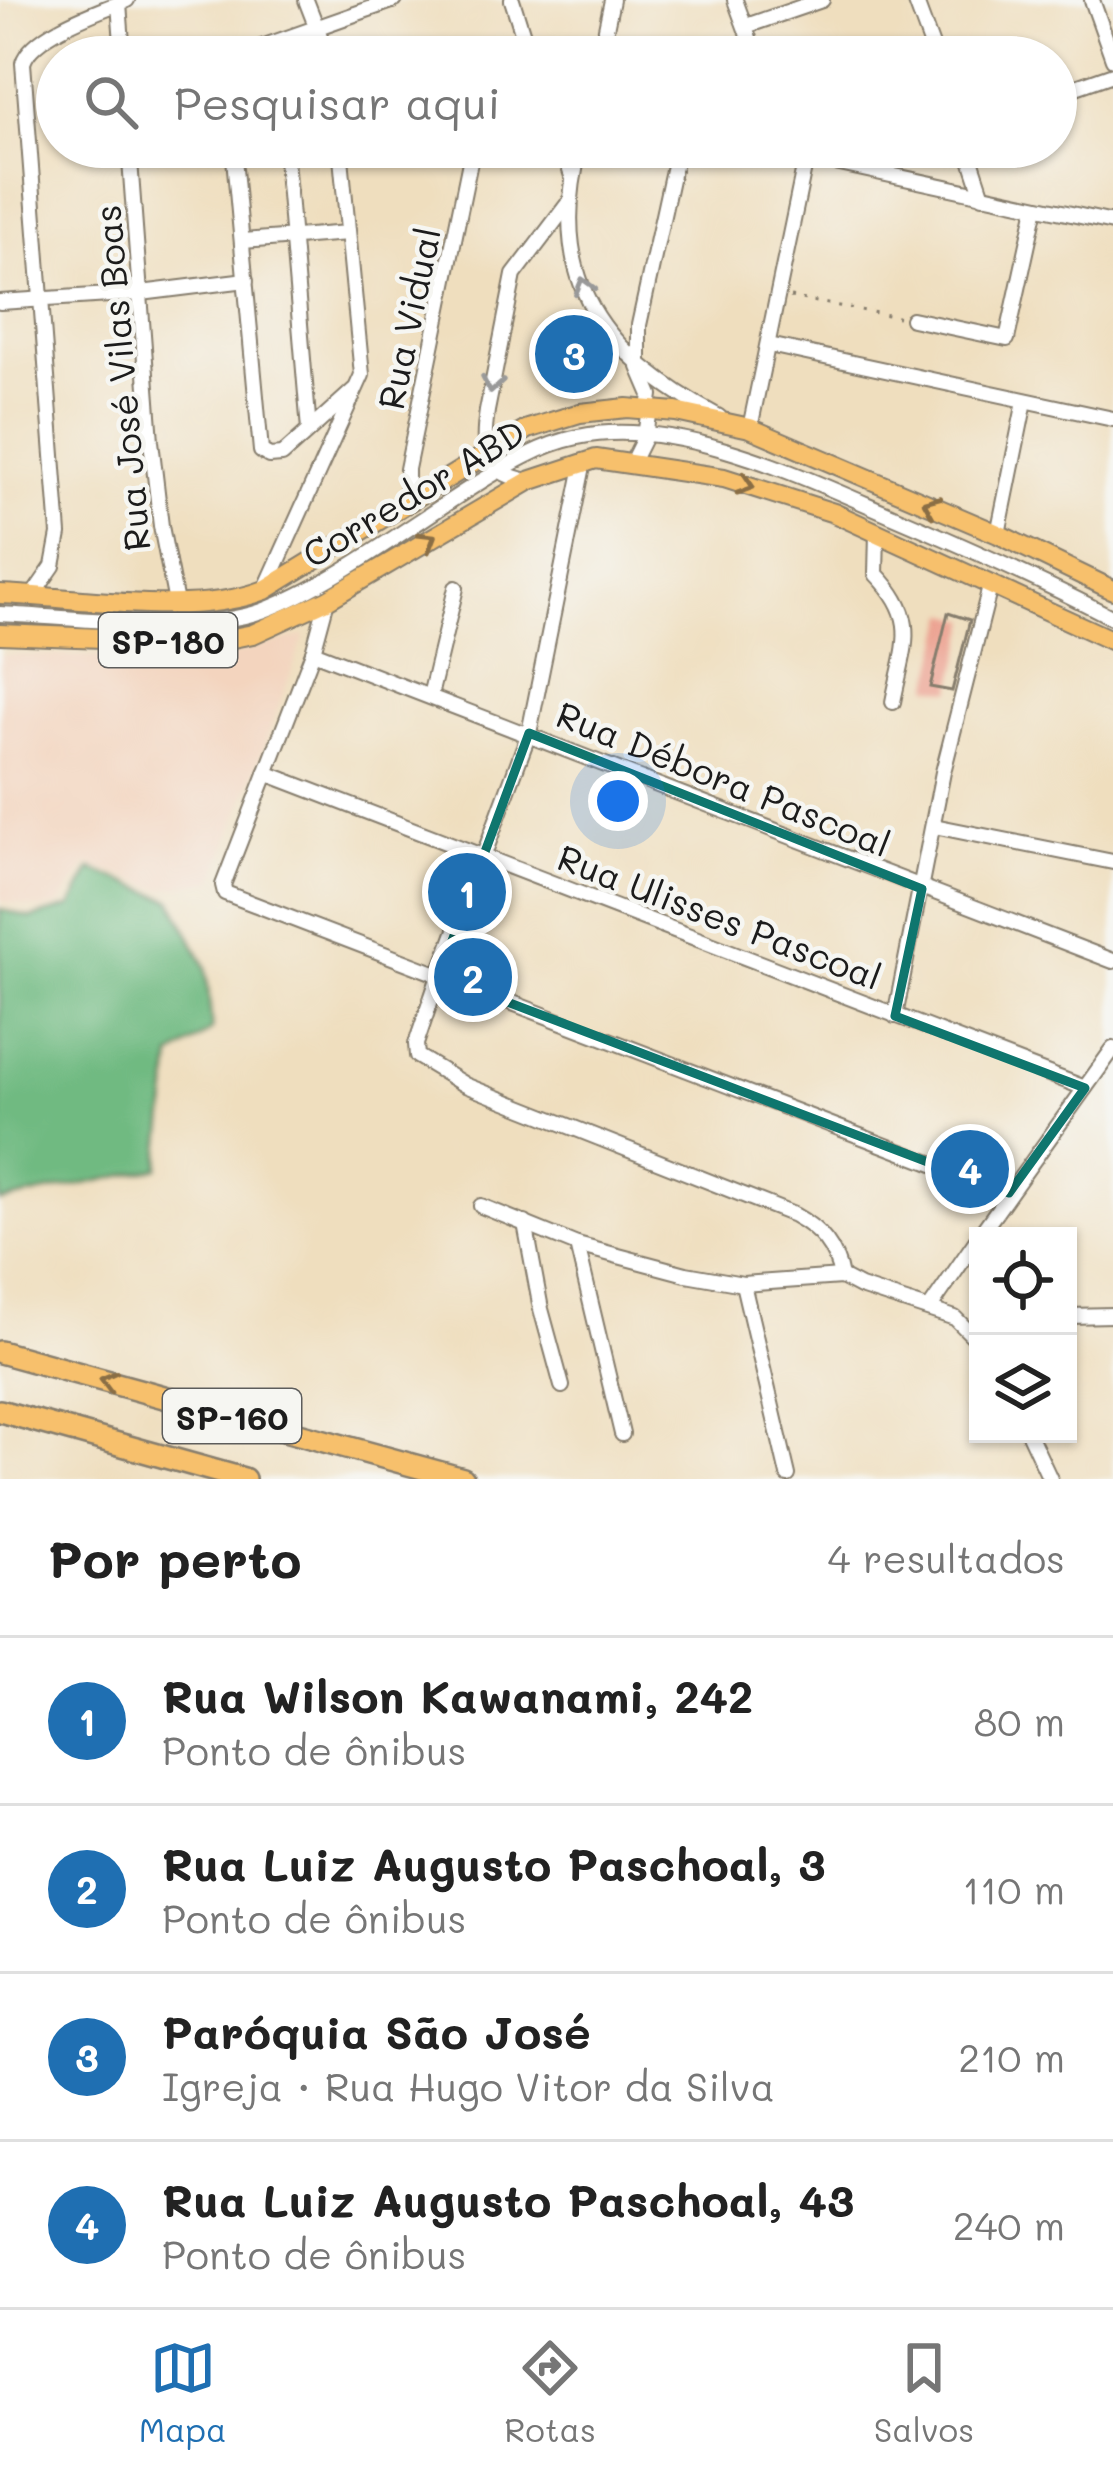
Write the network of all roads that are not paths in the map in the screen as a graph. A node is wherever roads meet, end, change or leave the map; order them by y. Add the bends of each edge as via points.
1 (306, 0) edge
2 (395, 0) edge
3 (512, 0) edge
4 (612, 0) edge
5 (735, 0) edge
6 (822, 0) edge
7 (916, 0) edge
8 (1092, 0) edge
9 (123, 2) edge
10 (1113, 7) edge
11 (1098, 17) junction
12 (746, 26) junction
13 (317, 28) junction
14 (50, 36) edge
15 (123, 36) edge
16 (302, 36) edge
17 (320, 36) edge
18 (523, 36) edge
19 (604, 36) edge
20 (749, 36) edge
21 (929, 36) edge
22 (36, 45) edge
23 (1113, 59) edge
24 (1113, 74) edge
25 (1077, 87) edge
26 (131, 168) edge
27 (235, 168) edge
28 (287, 168) edge
29 (342, 168) edge
30 (469, 168) edge
31 (569, 168) edge
32 (574, 168) edge
33 (673, 168) edge
34 (804, 168) edge
35 (852, 168) edge
36 (973, 168) edge
37 (572, 176) junction
38 (982, 196) junction
39 (567, 205) junction
40 (1036, 207) junction
41 (1113, 223) edge
42 (348, 233) junction
43 (293, 237) junction
44 (243, 241) junction
45 (246, 280) junction
46 (141, 293) junction
47 (38, 299) junction
48 (0, 302) edge
49 (912, 319) road end
50 (769, 345) junction
51 (638, 367) junction
52 (358, 387) junction
53 (1024, 401) junction
54 (650, 409) junction
55 (1113, 419) edge
56 (725, 421) junction
57 (750, 428) junction
58 (308, 430) junction
59 (645, 436) junction
60 (486, 453) junction
61 (584, 461) junction
62 (632, 462) junction
63 (498, 471) junction
64 (529, 481) junction
65 (413, 500) junction
66 (878, 532) junction
67 (998, 534) junction
68 (991, 583) junction
69 (456, 588) dead end
70 (265, 590) junction
71 (1113, 590) edge
72 (0, 594) edge
73 (33, 595) junction
74 (327, 599) junction
75 (176, 603) junction
76 (0, 614) edge
77 (298, 615) junction
78 (1113, 618) edge
79 (319, 629) junction
80 (0, 634) edge
81 (1113, 641) edge
82 (313, 652) junction
83 (430, 696) junction
84 (893, 702) dead end
85 (530, 733) junction
86 (266, 773) junction
87 (934, 826) junction
88 (483, 857) junction
89 (1113, 862) edge
90 (922, 890) junction
91 (1113, 961) edge
92 (440, 976) junction
93 (895, 1016) junction
94 (1113, 1048) edge
95 (1085, 1088) junction
96 (1009, 1193) junction
97 (481, 1206) dead end
98 (525, 1223) junction
99 (986, 1227) edge
100 (577, 1245) junction
101 (969, 1251) edge
102 (842, 1277) junction
103 (743, 1284) junction
104 (930, 1308) junction
105 (1113, 1315) edge
106 (1077, 1316) edge
107 (956, 1318) junction
108 (969, 1318) edge
109 (972, 1335) edge
110 (0, 1352) edge
111 (562, 1386) dead end
112 (0, 1412) edge
113 (622, 1434) dead end
114 (1033, 1443) edge
115 (788, 1475) dead end
116 (244, 1479) edge
117 (464, 1479) edge
118 (1050, 1479) edge

1 - 13 street
2 - 13 street
3 - 18 street
4 - 19 street
5 - 12 street
6 - 12 street
7 - 21 street
8 - 11 street
9 - 14 street
9 - 15 street
10 - 11 street
11 - 23 street
12 - 20 street
13 - 16 street
13 - 17 street
22 - 47 street via 23,57
24 - 25 street
26 - 46 street, Rua José Vilas Boas
27 - 44 street
28 - 43 street
29 - 42 street
30 - 65 street, Rua Vidual via 406,469
31 - 37 street
32 - 37 street
33 - 51 street via 639,325
34 - 50 street
35 - 38 street
36 - 38 street
37 - 39 street
38 - 40 street
51 -> 39 street via 589,305
39 -> 60 street via 514,275
40 - 41 street
40 - 49 street via 1007,339
42 - 43 street
42 - 52 street via 363,369
43 - 44 street
43 - 58 street
44 - 45 street
45 - 46 street
45 - 58 street via 261,451 278,457
46 - 47 street
46 - 75 street, Rua José Vilas Boas via 160,526
47 - 48 street
47 - 73 street via 59,534 53,566
50 - 53 street
50 - 57 street
51 - 54 street via 651,390
51 - 56 street
52 - 58 street
52 - 70 street
53 - 55 street
53 - 67 street
54 - 56 main road
54 - 59 street
54 - 60 main road via 580,413
56 - 57 main road
67 -> 57 main road
59 - 62 street
59 - 63 street, Corredor ABD via 584,436
59 - 78 street, Corredor ABD via 796,474
60 - 63 street
60 - 65 main road
61 - 62 main road
61 - 64 main road
61 - 85 street
62 -> 66 main road via 724,478
63 - 64 street
63 - 76 street, Corredor ABD via 258,613 199,622
74 -> 64 main road
65 - 70 main road
66 - 68 main road
66 - 84 street via 876,574 907,617
67 - 71 main road
68 - 81 main road
68 - 87 street
69 - 83 street
70 - 75 main road
72 - 73 main road
73 - 75 main road
74 - 77 main road, SP-180
74 - 79 street
77 - 79 street
77 - 80 main road, SP-180 via 218,640
79 - 82 street
82 - 83 street, Rua Débora Pascoal
82 - 86 street
83 - 85 street, Rua Débora Pascoal
85 - 88 street
85 - 90 street, Rua Débora Pascoal
86 - 88 street, Rua Ulisses Pascoal
86 - 92 street via 223,890
87 - 89 street
87 - 90 street
88 - 92 street
88 - 93 street, Rua Ulisses Pascoal
90 - 91 street, Rua Débora Pascoal
90 - 93 street
92 - 96 street
92 - 102 street via 416,1043 421,1061 794,1215 816,1227
93 - 95 street, Rua Ulisses Pascoal
94 - 95 street
95 - 96 street
96 - 99 street
97 - 98 street
98 - 100 street
98 - 111 street
100 - 103 street
100 - 113 street
101 - 104 street
102 - 103 street
102 - 104 street
103 - 115 street
104 - 107 street
105 - 106 street
107 - 108 street
107 - 109 street
117 -> 110 highway, SP-160
112 - 116 highway, SP-160
114 - 118 street

